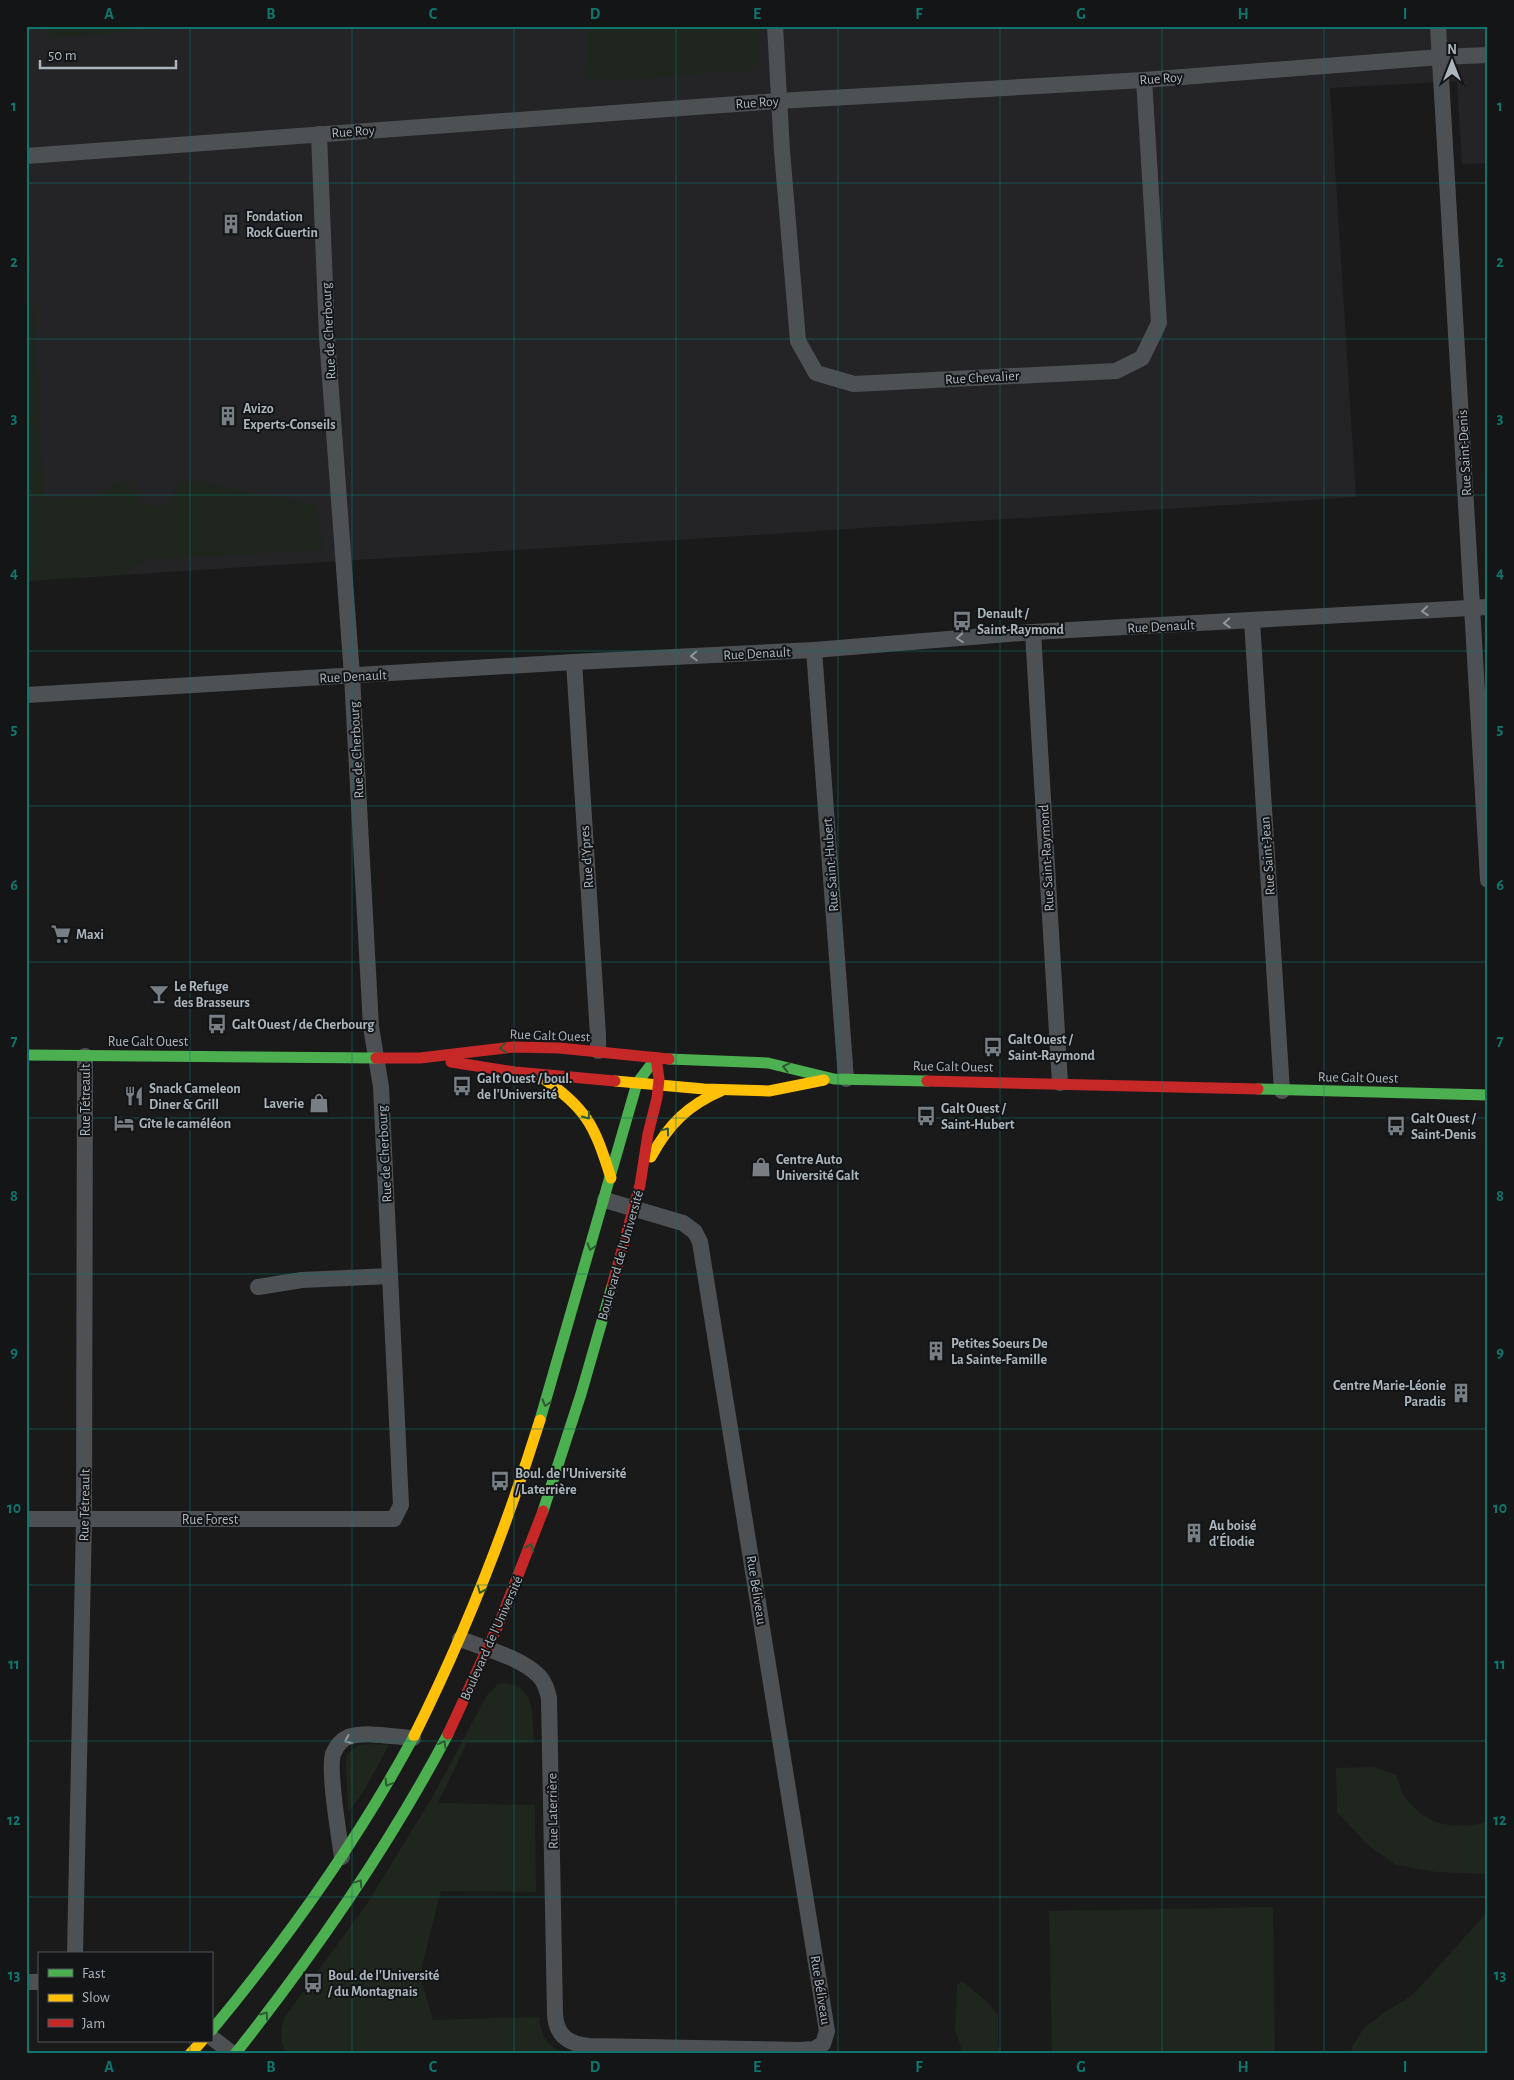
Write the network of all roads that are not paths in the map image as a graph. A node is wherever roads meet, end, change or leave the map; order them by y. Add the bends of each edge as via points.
1 (775, 26) edge
2 (1438, 26) edge
3 (1488, 55) edge
4 (1440, 57) junction
5 (1144, 80) junction
6 (778, 101) junction
7 (319, 134) junction
8 (26, 156) edge
9 (1480, 607) edge
10 (1252, 621) junction
11 (1033, 632) junction
12 (814, 650) junction
13 (574, 662) junction
14 (352, 676) junction
15 (26, 695) edge
16 (1488, 880) edge
17 (598, 1052) junction
18 (26, 1055) edge
19 (85, 1056) junction
20 (376, 1057) junction
21 (420, 1058) junction
22 (656, 1058) junction
23 (536, 1074) junction
24 (840, 1079) junction
25 (637, 1084) junction
26 (1060, 1084) junction
27 (660, 1085) junction
28 (725, 1090) junction
29 (1282, 1091) junction
30 (1488, 1095) edge
31 (642, 1174) junction
32 (611, 1178) junction
33 (605, 1200) junction
34 (634, 1208) junction
35 (390, 1276) junction
36 (258, 1287) dead end
37 (26, 1518) edge
38 (394, 1518) joint
39 (84, 1520) junction
40 (460, 1639) junction
41 (488, 1650) junction
42 (413, 1738) junction
43 (342, 1857) junction
44 (75, 1952) edge
45 (212, 2030) edge
46 (212, 2038) edge
47 (201, 2042) edge
48 (680, 2050) edge
49 (699, 2051) edge
50 (190, 2054) edge
51 (234, 2054) edge

1 - 6 street, Rue Chevalier
2 - 4 street, Rue Saint-Denis
3 - 4 street, Rue Roy
4 - 5 street, Rue Roy
4 - 9 street, Rue Saint-Denis
5 - 6 street, Rue Roy
5 - 6 street, Rue Chevalier via 1159,323 1142,358 1116,371 854,384 816,373 798,341
6 - 7 street, Rue Roy
7 - 8 street, Rue Roy
7 - 14 street, Rue de Cherbourg via 327,337
9 -> 10 street, Rue Denault
9 - 16 street, Rue Saint-Denis
10 -> 11 street, Rue Denault
10 - 29 street, Rue Saint-Jean
11 -> 12 street, Rue Denault
11 - 26 street, Rue Saint-Raymond
12 -> 13 street, Rue Denault
12 - 24 street, Rue Saint-Hubert
13 - 14 street, Rue Denault
13 - 17 street, Rue d'Ypres
14 - 15 street, Rue Denault
14 - 20 street, Rue de Cherbourg via 371,1027
17 -> 21 main road, Rue Galt Ouest via 513,1047
17 - 22 main road, Rue Galt Ouest
18 - 19 main road, Rue Galt Ouest
19 - 20 main road, Rue Galt Ouest
19 - 39 street, Rue Tétreault
20 - 21 main road, Rue Galt Ouest
20 - 35 street, Rue de Cherbourg via 381,1087
21 - 23 main road, Rue Galt Ouest
24 -> 22 main road, Rue Galt Ouest via 768,1063
22 - 25 main road, Boulevard de l'Université
22 - 27 main road
23 - 25 main road, Rue Galt Ouest
23 -> 32 main road via 578,1104 591,1121
24 - 26 main road, Rue Galt Ouest
24 - 28 main road, Rue Galt Ouest via 769,1091
25 - 27 main road, Rue Galt Ouest
25 - 32 main road, Boulevard de l'Université
26 - 29 main road, Rue Galt Ouest
27 - 28 main road, Rue Galt Ouest
27 - 31 main road
31 -> 28 main road via 662,1135 679,1115 693,1104
29 - 30 main road, Rue Galt Ouest
31 - 34 main road, Boulevard de l'Université
32 - 33 main road, Boulevard de l'Université
33 - 34 street, Rue Béliveau
33 -> 40 main road, Boulevard de l'Université via 530,1456 488,1574
41 -> 34 main road, Boulevard de l'Université via 556,1475
34 - 49 street, Rue Béliveau via 683,1223 695,1232 700,1242 827,2031 823,2044 814,2049
35 - 36 street via 302,1280
35 - 38 street, Rue de Cherbourg via 401,1505
37 - 39 street, Rue Forest
38 - 39 street, Rue Forest
39 - 44 street, Rue Tétreault
40 - 41 street, Rue Laterrière
40 - 42 main road, Boulevard de l'Université
41 - 48 street, Rue Laterrière via 526,1666 539,1676 549,1698 555,2014 561,2035 568,2041 584,2045
51 -> 41 main road, Boulevard de l'Université via 296,1973 378,1855 451,1728
42 -> 43 main road, Boulevard de l'Université
42 -> 43 street via 362,1735 346,1738 338,1744 332,1770
43 - 45 main road, Boulevard de l'Université via 266,1963
46 - 51 street
47 - 50 main road
48 - 49 street

